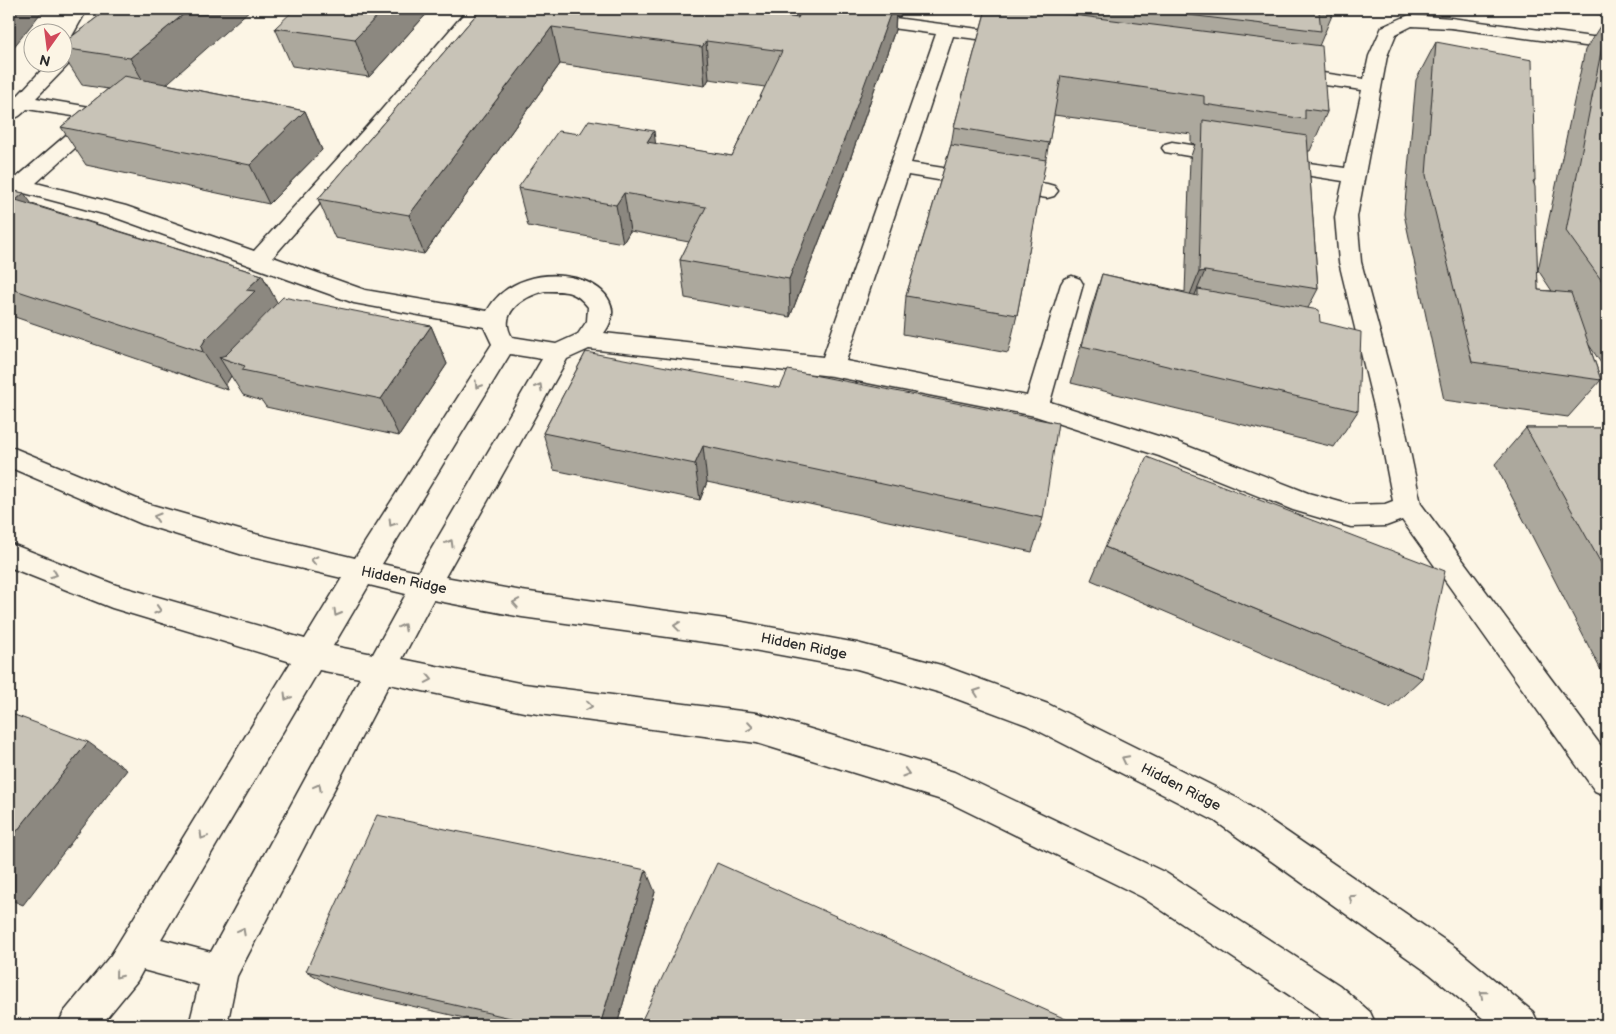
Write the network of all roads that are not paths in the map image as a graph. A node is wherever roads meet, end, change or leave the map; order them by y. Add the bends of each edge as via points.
1 (98, 9) edge
2 (477, 9) edge
3 (788, 9) edge
4 (946, 30) junction
5 (1034, 41) edge
6 (1607, 44) edge
7 (72, 49) edge
8 (50, 72) edge
9 (1267, 72) edge
10 (1373, 86) junction
11 (15, 109) edge
12 (1172, 148) dead end
13 (900, 167) junction
14 (1354, 176) junction
15 (15, 185) edge
16 (1047, 191) dead end
17 (259, 259) junction
18 (1072, 284) dead end
19 (334, 286) junction
20 (314, 307) edge
21 (499, 332) junction
22 (586, 340) junction
23 (558, 353) junction
24 (832, 367) junction
25 (1036, 407) junction
26 (9, 456) edge
27 (1408, 506) junction
28 (9, 555) edge
29 (362, 571) junction
30 (426, 586) junction
31 (312, 655) junction
32 (381, 669) junction
33 (1607, 780) edge
34 (135, 950) junction
35 (220, 972) junction
36 (77, 1025) edge
37 (208, 1025) edge
38 (1357, 1025) edge
39 (1520, 1025) edge

1 - 7 street
2 - 17 street
3 - 4 street
4 - 5 street
4 - 13 street
6 - 10 street via 1409,20 1388,31 1378,56
8 - 11 street
9 - 10 street
10 - 14 street
11 - 15 street via 102,115
12 - 14 street
13 - 16 street
13 - 24 street
14 - 27 street via 1346,217 1363,348 1391,423
15 - 17 street via 118,211
17 - 19 street
18 - 25 street
19 - 20 street
19 - 21 street
21 - 22 street via 503,304 522,290 545,283 570,284 589,292 600,306 599,323
21 - 23 street
21 -> 29 street
22 - 23 street
22 - 24 street
30 -> 23 street
24 - 25 street
25 - 27 street via 1168,449 1304,502 1351,516 1386,515
29 -> 26 street, Hidden Ridge via 243,543 142,513
27 - 33 street
28 -> 31 street via 112,596
29 - 30 street, Hidden Ridge
29 -> 31 street
32 -> 30 street
39 -> 30 street, Hidden Ridge via 1442,961 1226,810 1037,714 941,679 857,656 726,632 522,604
31 - 32 street
31 -> 34 street
35 -> 32 street
32 -> 38 street via 524,698 757,728 954,788 1154,885 1326,998
34 - 35 street
34 -> 36 street
35 - 37 street

